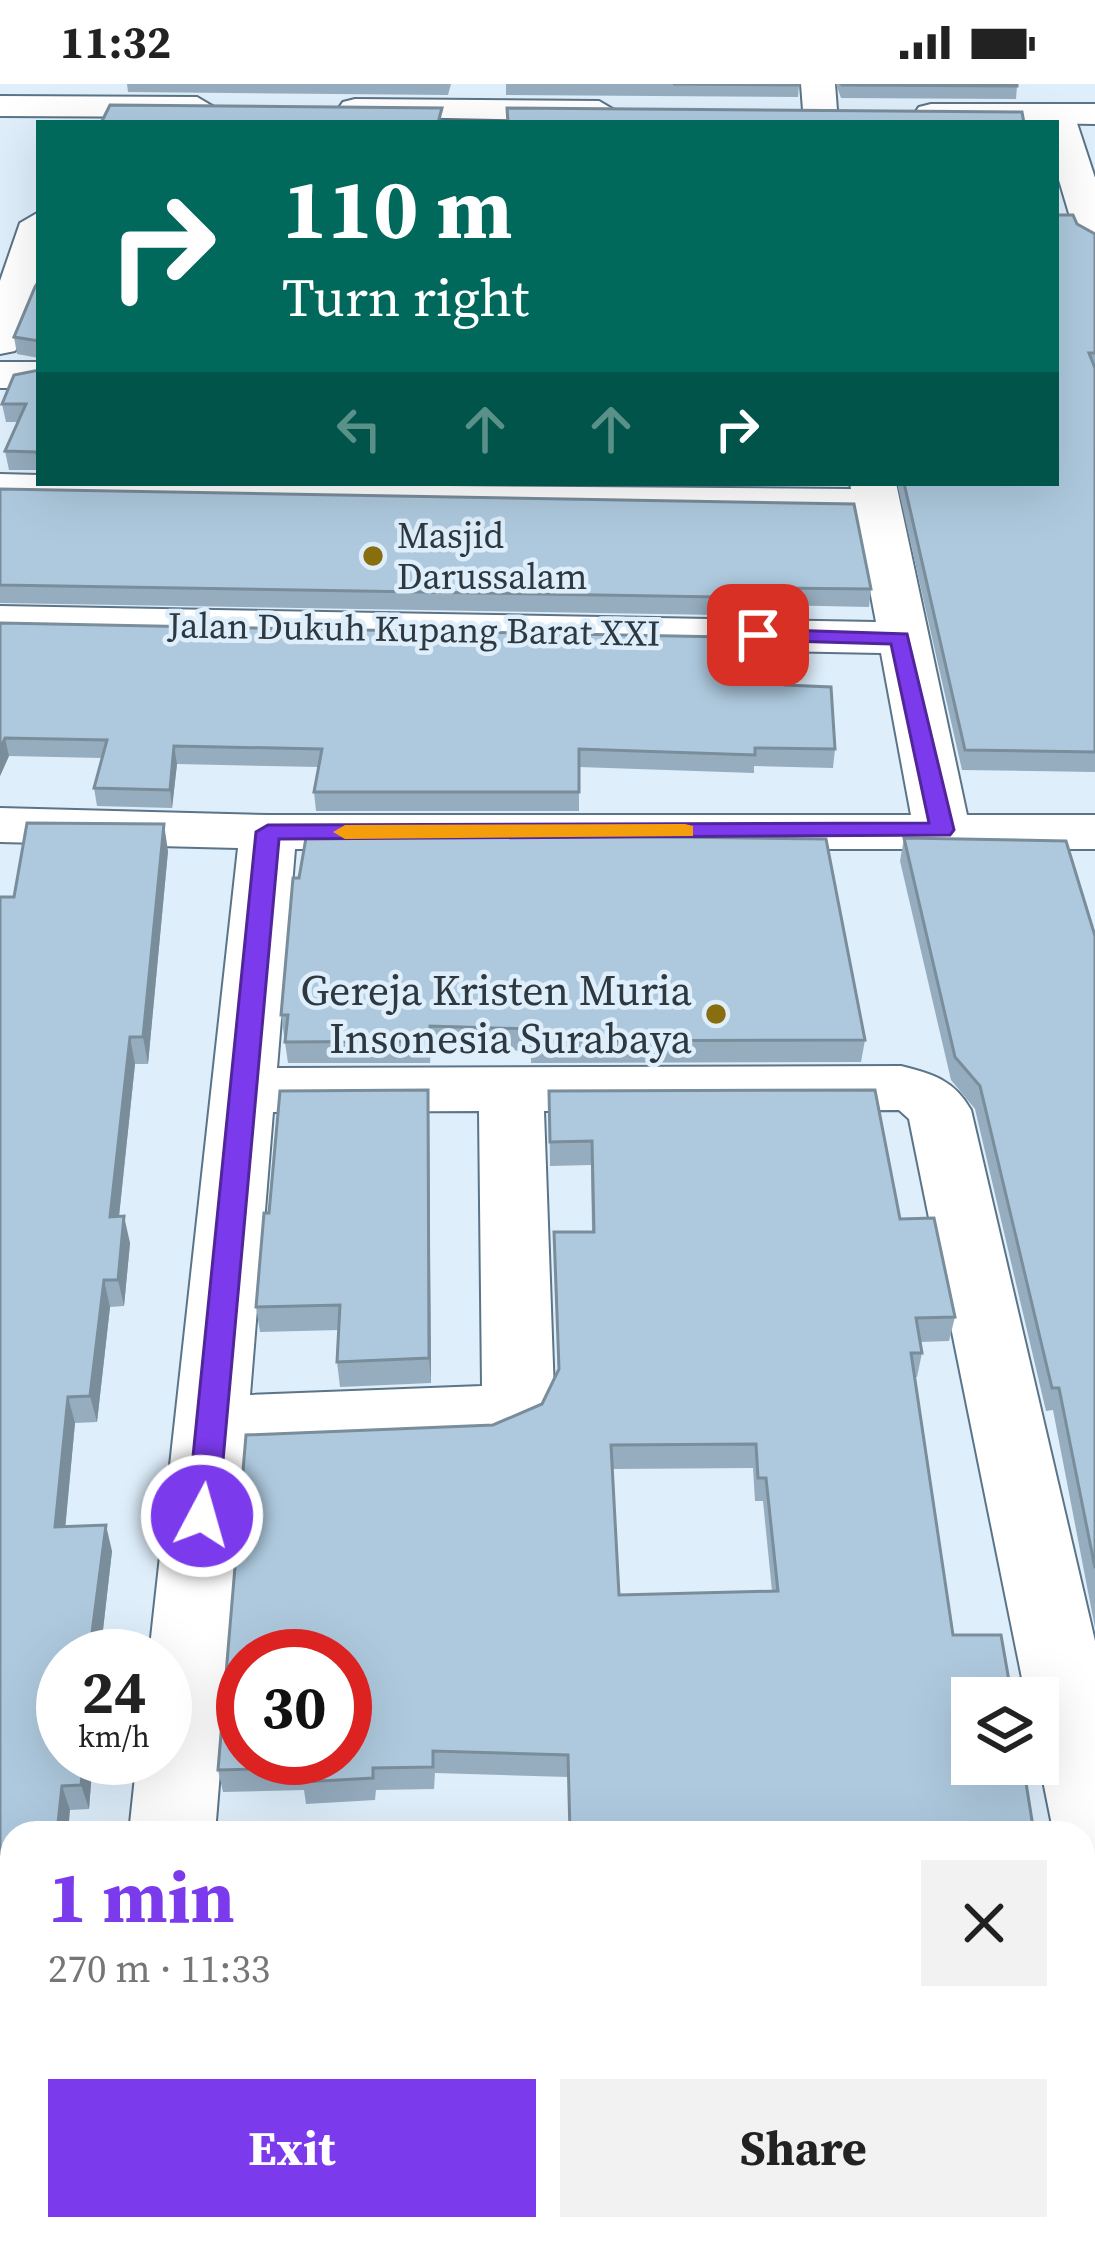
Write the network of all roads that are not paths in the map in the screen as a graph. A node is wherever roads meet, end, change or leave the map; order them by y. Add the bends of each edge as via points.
1 (1051, 99) edge
2 (80, 104) edge
3 (0, 106) edge
4 (223, 107) edge
5 (318, 109) edge
6 (813, 109) edge
7 (628, 112) edge
8 (1095, 114) edge
9 (1059, 124) edge
10 (1095, 237) edge
11 (36, 239) edge
12 (29, 276) edge
13 (0, 342) edge
14 (0, 375) edge
15 (36, 375) edge
16 (0, 488) edge
17 (875, 493) edge
18 (0, 621) edge
19 (900, 638) junction
20 (0, 825) edge
21 (942, 830) junction
22 (268, 832) junction
23 (1095, 832) edge
24 (244, 1090) junction
25 (511, 1093) junction
26 (211, 1426) junction
27 (173, 1821) edge
28 (1094, 1821) edge

1 - 6 street via 878,114
1 - 8 street
2 - 3 street
2 - 4 street
5 - 7 street
9 - 10 street
11 - 12 street
12 - 13 street
14 - 15 street
16 - 17 street
17 - 19 street
18 - 19 street, Jalan Dukuh Kupang Barat XXI
19 - 21 street
20 - 22 street
21 - 22 street
21 - 23 street
22 - 24 street
24 - 25 street
24 - 26 street
25 - 26 street via 518,1393 512,1405 494,1415
25 - 28 street via 902,1088 939,1110
26 - 27 street

